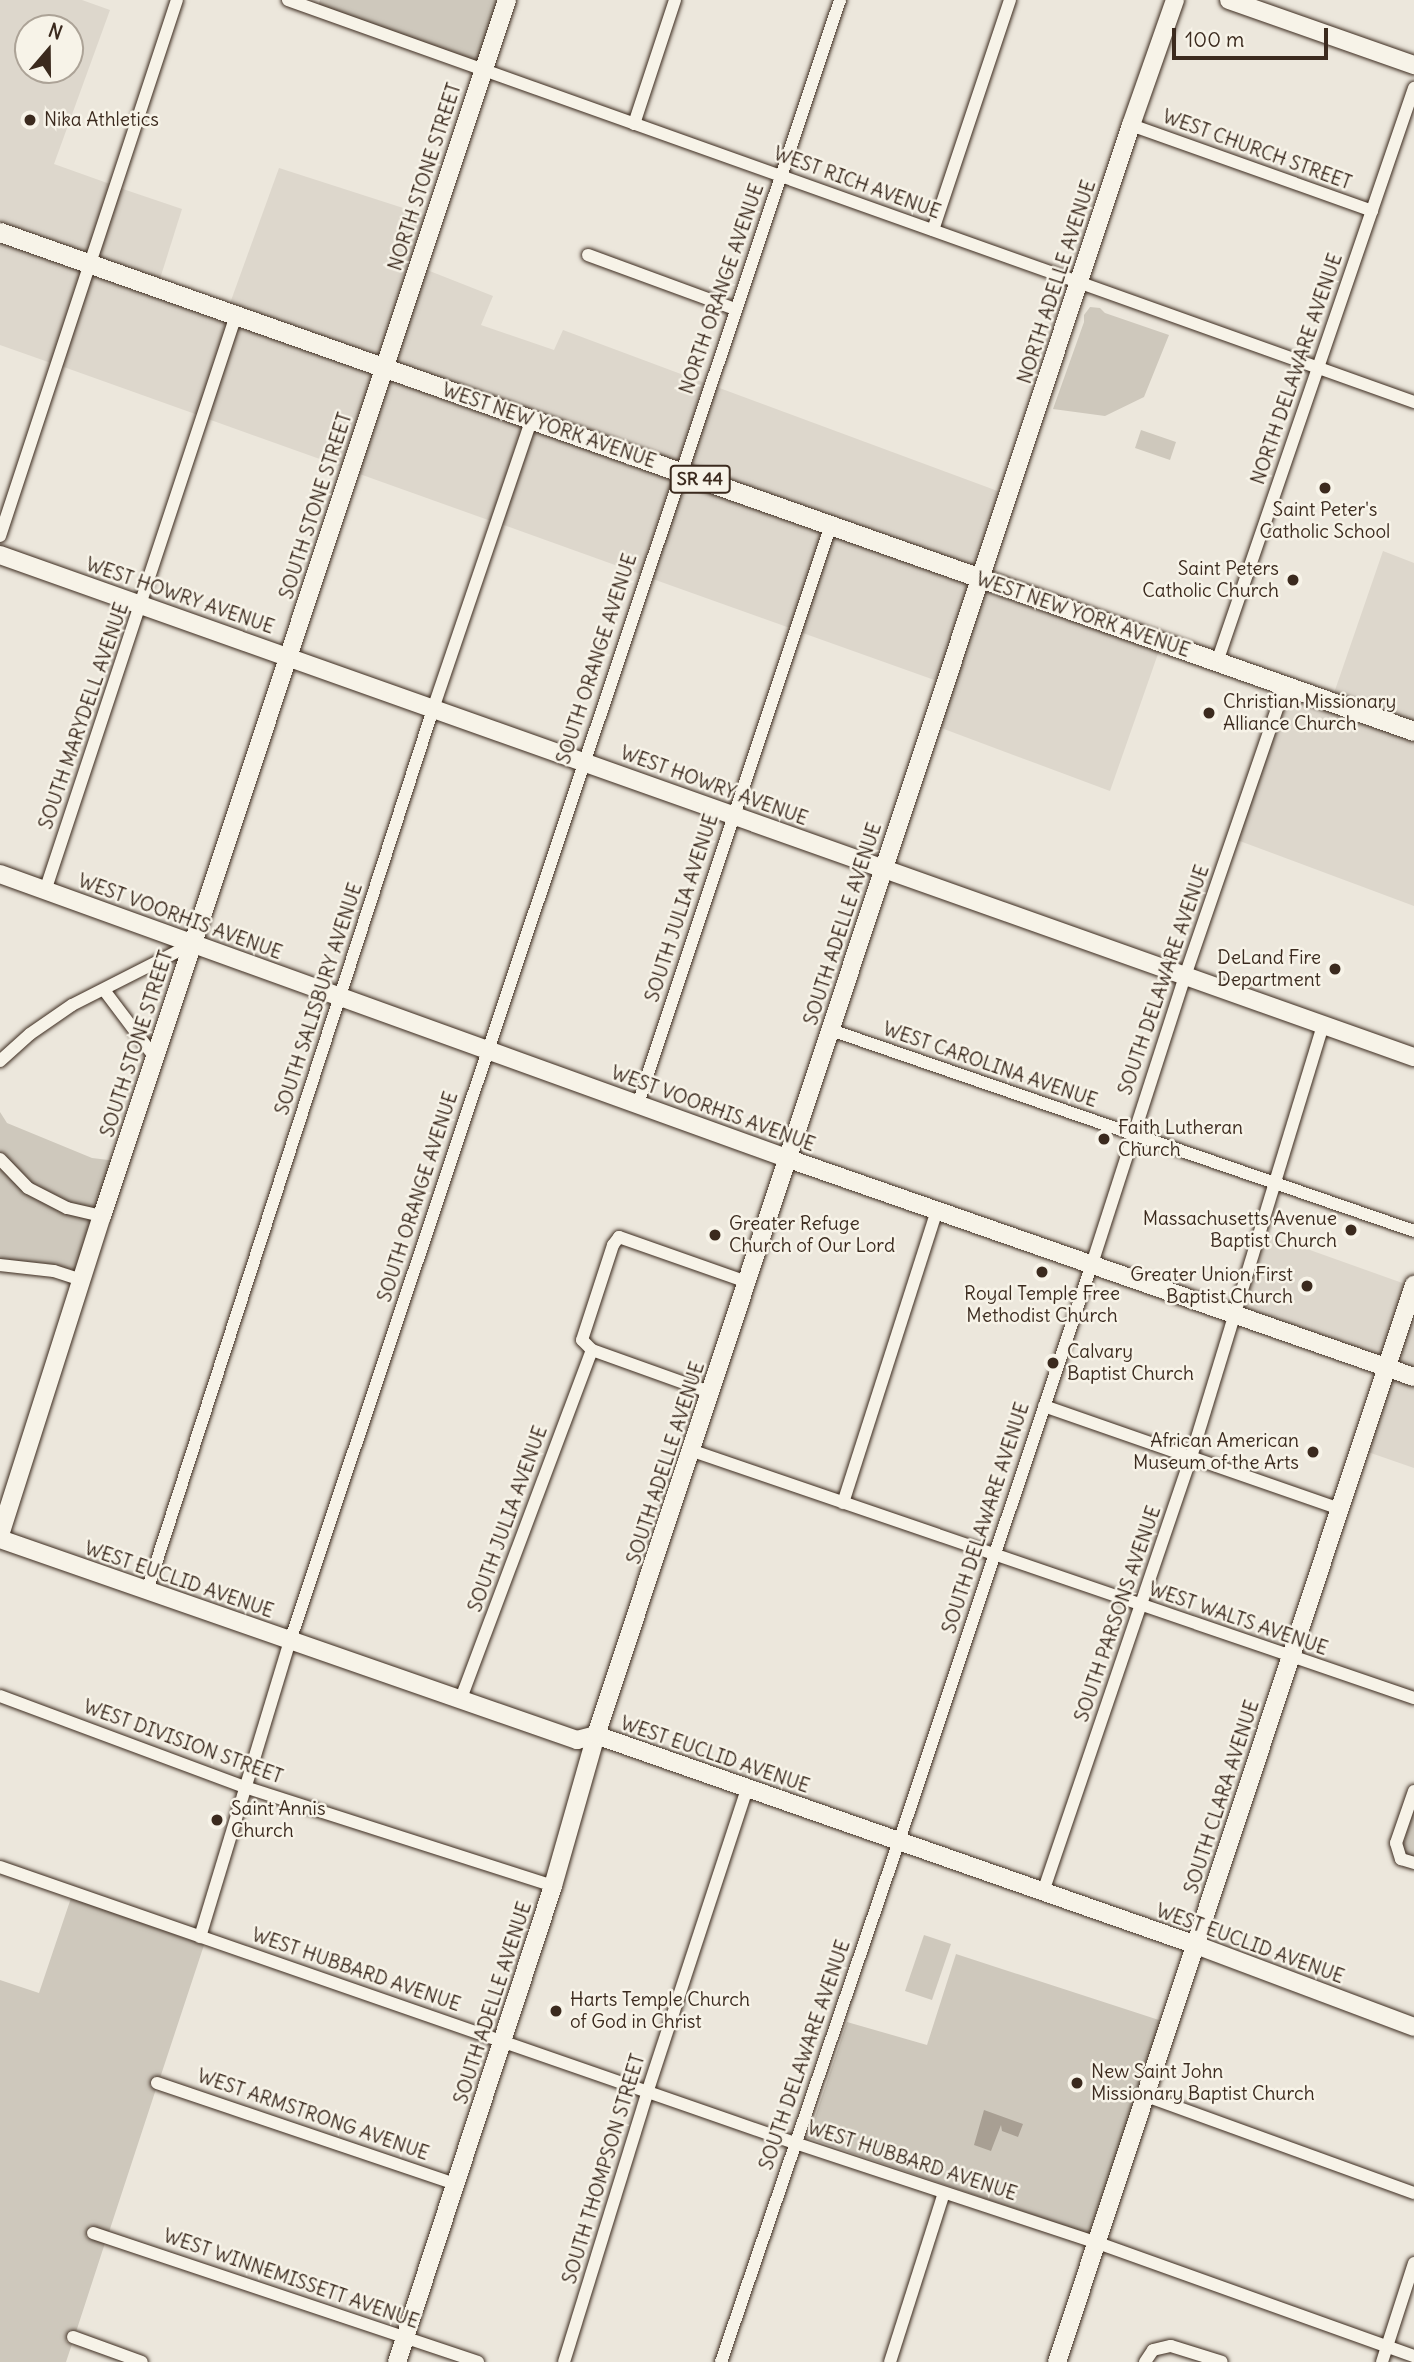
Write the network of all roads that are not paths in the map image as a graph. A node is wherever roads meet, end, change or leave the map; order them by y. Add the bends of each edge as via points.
1 (177, 0) edge
2 (288, 0) edge
3 (507, 0) edge
4 (675, 0) edge
5 (840, 0) edge
6 (1010, 0) edge
7 (1175, 0) edge
8 (1229, 0) edge
9 (1414, 65) edge
10 (483, 70) junction
11 (1414, 88) edge
12 (634, 124) junction
13 (1130, 125) junction
14 (780, 175) junction
15 (1371, 211) junction
16 (933, 230) junction
17 (0, 232) edge
18 (588, 255) dead end
19 (89, 264) junction
20 (1079, 283) junction
21 (735, 309) junction
22 (236, 315) junction
23 (383, 367) junction
24 (1318, 368) junction
25 (1414, 402) edge
26 (531, 419) junction
27 (680, 472) junction
28 (831, 525) junction
29 (0, 536) edge
30 (0, 555) edge
31 (980, 578) junction
32 (142, 605) junction
33 (288, 657) junction
34 (1217, 662) junction
35 (1285, 686) junction
36 (433, 709) junction
37 (1414, 731) edge
38 (583, 762) junction
39 (733, 815) junction
40 (883, 869) junction
41 (0, 874) edge
42 (45, 891) junction
43 (192, 944) junction
44 (1185, 976) junction
45 (104, 989) junction
46 (341, 997) junction
47 (1322, 1025) junction
48 (831, 1030) junction
49 (487, 1050) junction
50 (1414, 1057) edge
51 (156, 1059) junction
52 (0, 1060) edge
53 (638, 1104) junction
54 (1133, 1135) junction
55 (0, 1159) edge
56 (789, 1159) junction
57 (1275, 1183) junction
58 (937, 1210) junction
59 (103, 1216) junction
60 (1414, 1231) edge
61 (1092, 1264) junction
62 (0, 1265) edge
63 (82, 1280) junction
64 (747, 1282) junction
65 (1414, 1285) edge
66 (1236, 1314) junction
67 (592, 1350) junction
68 (1387, 1367) junction
69 (1414, 1377) edge
70 (712, 1393) junction
71 (1044, 1406) junction
72 (693, 1451) junction
73 (1191, 1457) junction
74 (843, 1503) junction
75 (1340, 1509) junction
76 (0, 1537) edge
77 (995, 1555) junction
78 (146, 1591) junction
79 (1142, 1606) junction
80 (290, 1641) junction
81 (1290, 1657) junction
82 (0, 1696) edge
83 (1414, 1699) edge
84 (460, 1701) junction
85 (596, 1735) junction
86 (246, 1787) junction
87 (747, 1789) junction
88 (1414, 1791) edge
89 (899, 1841) junction
90 (1414, 1863) edge
91 (0, 1867) edge
92 (554, 1886) junction
93 (1043, 1892) junction
94 (200, 1937) junction
95 (1196, 1945) junction
96 (1414, 2027) edge
97 (503, 2041) junction
98 (157, 2083) dead end
99 (648, 2090) junction
100 (1146, 2096) junction
101 (795, 2143) junction
102 (456, 2184) junction
103 (944, 2193) junction
104 (1414, 2193) edge
105 (93, 2233) dead end
106 (1098, 2243) junction
107 (1414, 2263) edge
108 (73, 2337) dead end
109 (405, 2338) junction
110 (1387, 2346) junction
111 (1414, 2356) edge
112 (142, 2362) edge
113 (397, 2362) edge
114 (478, 2362) edge
115 (565, 2362) edge
116 (720, 2362) edge
117 (890, 2362) edge
118 (1057, 2362) edge
119 (1145, 2362) edge
120 (1222, 2362) edge
121 (1382, 2362) edge

1 - 19 street
2 - 10 street, WEST RICH AVENUE
3 - 10 street, NORTH STONE STREET
4 - 12 street
5 - 14 street, NORTH ORANGE AVENUE
6 - 16 street
7 - 13 street, NORTH ADELLE AVENUE
8 - 9 street
10 - 12 street, WEST RICH AVENUE
10 - 23 street, NORTH STONE STREET
11 - 15 street, NORTH DELAWARE AVENUE
12 - 14 street, WEST RICH AVENUE
13 - 15 street, WEST CHURCH STREET
13 - 20 street, NORTH ADELLE AVENUE
14 - 16 street, WEST RICH AVENUE
14 - 21 street, NORTH ORANGE AVENUE
15 - 24 street, NORTH DELAWARE AVENUE
16 - 20 street, WEST RICH AVENUE
17 - 19 main road, WEST NEW YORK AVENUE / SR 44
18 - 21 street
19 - 22 main road, WEST NEW YORK AVENUE / SR 44
19 - 29 street
20 - 24 street, WEST RICH AVENUE
20 - 31 street, NORTH ADELLE AVENUE
21 - 27 street, NORTH ORANGE AVENUE
22 - 23 main road, WEST NEW YORK AVENUE / SR 44
22 - 32 street, SOUTH MARYDELL AVENUE
23 - 26 main road, WEST NEW YORK AVENUE / SR 44
23 - 33 street, SOUTH STONE STREET
24 - 25 street, WEST RICH AVENUE
24 - 34 street, NORTH DELAWARE AVENUE
26 - 27 main road, WEST NEW YORK AVENUE / SR 44
26 - 36 street, SOUTH SALISBURY AVENUE
27 - 28 main road, WEST NEW YORK AVENUE / SR 44
27 - 38 street, SOUTH ORANGE AVENUE
28 - 31 main road, WEST NEW YORK AVENUE / SR 44
28 - 39 street, SOUTH JULIA AVENUE
30 - 32 street, WEST HOWRY AVENUE
31 - 34 main road, WEST NEW YORK AVENUE / SR 44
31 - 40 street, SOUTH ADELLE AVENUE
32 - 33 street, WEST HOWRY AVENUE
32 - 42 street, SOUTH MARYDELL AVENUE
33 - 36 street, WEST HOWRY AVENUE
33 - 43 street, SOUTH STONE STREET
34 - 35 main road, WEST NEW YORK AVENUE / SR 44
35 - 37 main road, WEST NEW YORK AVENUE / SR 44
35 - 44 street, SOUTH DELAWARE AVENUE
36 - 38 street, WEST HOWRY AVENUE
36 - 46 street, SOUTH SALISBURY AVENUE
38 - 39 street, WEST HOWRY AVENUE
38 - 49 street, SOUTH ORANGE AVENUE
39 - 40 street, WEST HOWRY AVENUE
39 - 53 street, SOUTH JULIA AVENUE
40 - 44 street, WEST HOWRY AVENUE
40 - 48 street, SOUTH ADELLE AVENUE
41 - 42 street, WEST VOORHIS AVENUE
42 - 43 street, WEST VOORHIS AVENUE
43 - 45 street
43 - 46 street, WEST VOORHIS AVENUE
43 - 51 street, SOUTH STONE STREET
44 - 47 street, WEST HOWRY AVENUE
44 - 54 street, SOUTH DELAWARE AVENUE
45 - 51 street
45 - 52 street via 72,1005
46 - 49 street, WEST VOORHIS AVENUE
46 - 78 street, SOUTH SALISBURY AVENUE
47 - 50 street, WEST HOWRY AVENUE
47 - 57 street, SOUTH PARSONS AVENUE
48 - 54 street, WEST CAROLINA AVENUE
48 - 56 street, SOUTH ADELLE AVENUE
49 - 53 street, WEST VOORHIS AVENUE
49 - 80 street, SOUTH ORANGE AVENUE
51 - 59 street, SOUTH STONE STREET
53 - 56 street, WEST VOORHIS AVENUE
54 - 57 street, WEST CAROLINA AVENUE
54 - 61 street, SOUTH DELAWARE AVENUE
55 - 59 street via 29,1188 67,1208
56 - 58 street, WEST VOORHIS AVENUE
56 - 64 street, SOUTH ADELLE AVENUE
57 - 60 street, WEST CAROLINA AVENUE
57 - 66 street, SOUTH PARSONS AVENUE
58 - 61 street, WEST VOORHIS AVENUE
58 - 74 street
59 - 63 street, SOUTH STONE STREET
61 - 66 street, WEST VOORHIS AVENUE
61 - 71 street, SOUTH DELAWARE AVENUE
62 - 63 street via 54,1271
63 - 76 street, SOUTH STONE STREET
64 - 67 street via 619,1237 582,1340
64 - 70 street, SOUTH ADELLE AVENUE
65 - 68 street, SOUTH CLARA AVENUE
66 - 68 street, WEST VOORHIS AVENUE
66 - 73 street, SOUTH PARSONS AVENUE
67 - 70 street
67 - 84 street, SOUTH JULIA AVENUE
68 - 69 street, WEST VOORHIS AVENUE
68 - 75 street, SOUTH CLARA AVENUE
70 - 72 street, SOUTH ADELLE AVENUE
71 - 73 street
71 - 77 street, SOUTH DELAWARE AVENUE
72 - 74 street, WEST WALTS AVENUE
72 - 85 street, SOUTH ADELLE AVENUE
73 - 75 street
73 - 79 street, SOUTH PARSONS AVENUE
74 - 77 street, WEST WALTS AVENUE
75 - 81 street, SOUTH CLARA AVENUE
76 - 78 street, WEST EUCLID AVENUE
77 - 79 street, WEST WALTS AVENUE
77 - 89 street, SOUTH DELAWARE AVENUE
78 - 80 street, WEST EUCLID AVENUE
79 - 81 street, WEST WALTS AVENUE
79 - 93 street, SOUTH PARSONS AVENUE
80 - 84 street, WEST EUCLID AVENUE
80 - 86 street, SOUTH ORANGE AVENUE
81 - 83 street, WEST WALTS AVENUE
81 - 95 street, SOUTH CLARA AVENUE
82 - 86 street, WEST DIVISION STREET
84 - 85 street, WEST EUCLID AVENUE via 577,1740
85 - 87 street, WEST EUCLID AVENUE
85 - 92 street, SOUTH ADELLE AVENUE
86 - 92 street, WEST DIVISION STREET
86 - 94 street, SOUTH ORANGE AVENUE
87 - 89 street, WEST EUCLID AVENUE
87 - 99 street, SOUTH THOMPSON STREET
88 - 90 street via 1396,1843 1401,1859
89 - 93 street, WEST EUCLID AVENUE
89 - 101 street, SOUTH DELAWARE AVENUE
91 - 94 street, WEST HUBBARD AVENUE
92 - 97 street, SOUTH ADELLE AVENUE
93 - 95 street, WEST EUCLID AVENUE
94 - 97 street, WEST HUBBARD AVENUE
95 - 96 street, WEST EUCLID AVENUE
95 - 100 street, SOUTH CLARA AVENUE
97 - 99 street, WEST HUBBARD AVENUE
97 - 102 street, SOUTH ADELLE AVENUE
98 - 102 street, WEST ARMSTRONG AVENUE
99 - 101 street, WEST HUBBARD AVENUE
99 - 115 street, SOUTH THOMPSON STREET
100 - 104 street
100 - 106 street, SOUTH CLARA AVENUE
101 - 103 street, WEST HUBBARD AVENUE
101 - 116 street, SOUTH DELAWARE AVENUE
102 - 109 street, SOUTH ADELLE AVENUE
103 - 106 street, WEST HUBBARD AVENUE
103 - 117 street
105 - 109 street, WEST WINNEMISSETT AVENUE
106 - 110 street, WEST HUBBARD AVENUE
106 - 118 street, SOUTH CLARA AVENUE
107 - 110 street
108 - 112 street
109 - 113 street, SOUTH ADELLE AVENUE
109 - 114 street, WEST WINNEMISSETT AVENUE
110 - 111 street, WEST HUBBARD AVENUE
110 - 121 street
119 - 120 street via 1153,2350 1171,2346

